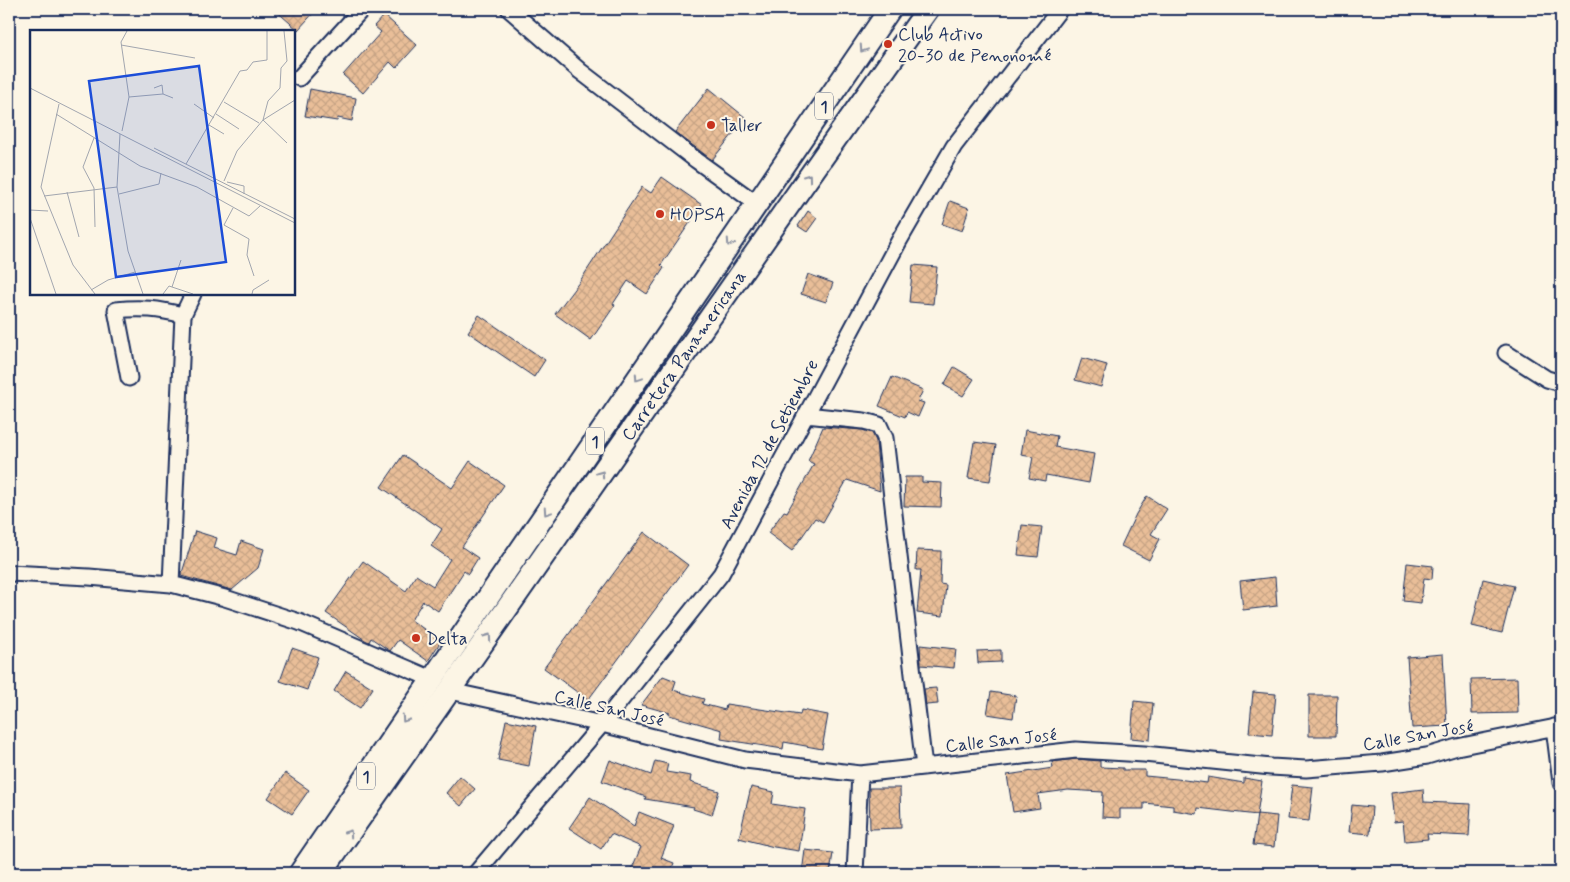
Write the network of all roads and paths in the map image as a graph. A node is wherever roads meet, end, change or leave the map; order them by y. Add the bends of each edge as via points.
1 (362, 9) edge
2 (509, 9) edge
3 (890, 9) edge
4 (928, 9) edge
5 (1060, 9) edge
6 (300, 78) dead end
7 (794, 196) junction
8 (757, 204) junction
9 (193, 295) edge
10 (183, 315) junction
11 (1506, 353) dead end
12 (129, 378) dead end
13 (1561, 383) edge
14 (806, 415) junction
15 (9, 573) edge
16 (171, 584) junction
17 (466, 669) junction
18 (432, 679) junction
19 (450, 691) junction
20 (602, 724) junction
21 (1558, 727) edge
22 (924, 767) junction
23 (860, 774) junction
24 (1561, 783) edge
25 (300, 873) edge
26 (321, 873) edge
27 (476, 873) edge
28 (855, 873) edge

1 - 6 street
2 - 8 street via 580,71
3 -> 8 highway, Carretera Panamericana / 1
7 -> 4 highway, Carretera Panamericana / 1
5 - 14 street, Avenida 12 de Setiembre via 954,146
7 - 8 highway via 773,207
17 -> 7 highway, Carretera Panamericana / 1
8 -> 18 highway, Carretera Panamericana / 1
9 - 10 street
10 - 12 street via 156,309 116,310
10 - 16 street
11 - 13 street via 1547,379
14 - 20 street, Avenida 12 de Setiembre via 721,574
14 - 22 street via 879,425 886,438
15 - 16 street
16 - 18 street via 299,622
17 - 18 highway via 447,680
17 - 19 highway, Carretera Panamericana / 1
18 -> 25 highway, Carretera Panamericana / 1
19 - 20 street, Calle San José
26 -> 19 highway, Carretera Panamericana / 1
20 - 23 street, Calle San José via 745,760
20 - 27 street, Avenida 12 de Setiembre
21 - 22 street, Calle San José via 1427,756 1306,769 1076,750
21 - 24 street
22 - 23 street, Calle San José
23 - 28 street

